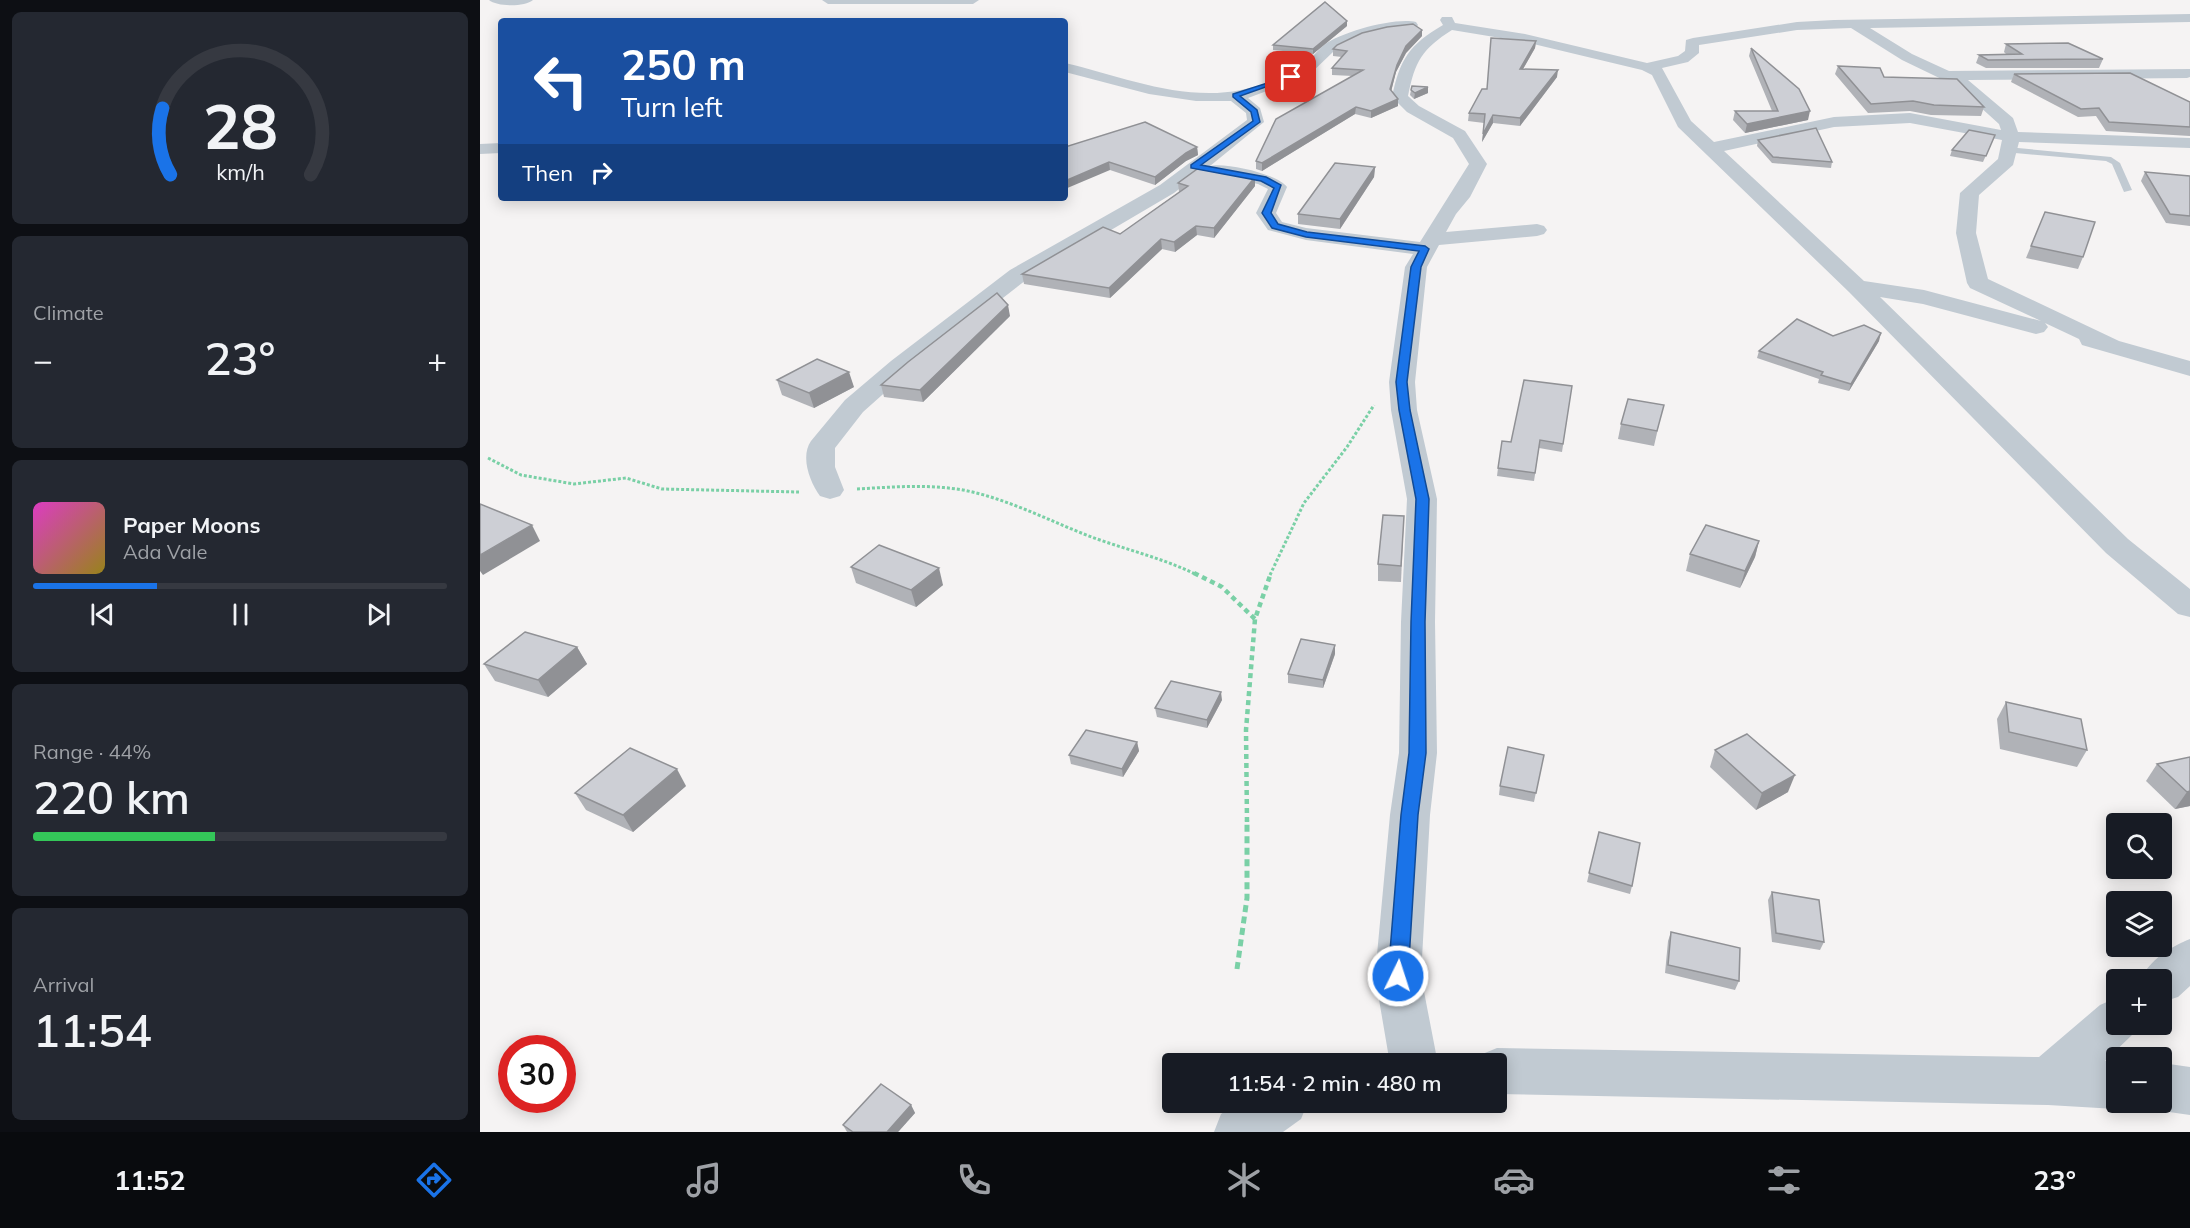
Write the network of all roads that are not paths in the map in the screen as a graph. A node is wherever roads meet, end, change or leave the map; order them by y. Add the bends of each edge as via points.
1 (495, 0) edge
2 (527, 0) edge
3 (828, 0) edge
4 (973, 0) edge
5 (1450, 17) junction
6 (2190, 18) edge
7 (1854, 24) junction
8 (1647, 67) junction
9 (1068, 68) edge
10 (2187, 73) dead end
11 (1947, 76) junction
12 (1235, 96) junction
13 (2009, 143) junction
14 (2190, 143) edge
15 (480, 148) edge
16 (498, 148) edge
17 (1712, 148) junction
18 (1194, 166) junction
19 (2127, 190) dead end
20 (1537, 230) dead end
21 (1427, 244) junction
22 (1978, 283) junction
23 (1857, 287) junction
24 (1924, 297) junction
25 (2109, 345) junction
26 (2190, 369) edge
27 (830, 490) road end
28 (2190, 606) edge
29 (2190, 959) edge
30 (2172, 974) edge
31 (2106, 1029) edge
32 (1412, 1053) edge
33 (1507, 1071) edge
34 (2048, 1081) junction
35 (2106, 1084) edge
36 (2172, 1088) edge
37 (2190, 1091) edge
38 (1268, 1113) edge
39 (1239, 1132) edge

1 - 2 street
3 - 4 street
5 - 8 street
5 - 12 street via 1354,33 1332,46 1304,72
5 - 21 street via 1416,49 1408,62 1400,97 1413,109 1459,135 1478,164
6 - 7 street
7 - 8 street via 1797,26 1698,41 1691,43 1692,53 1683,59
7 - 11 street
8 - 17 street via 1658,72 1684,123
9 - 12 street via 1168,92
10 - 11 street
11 - 13 street via 1963,84 2007,122
12 - 18 street via 1254,111 1257,122
13 - 14 street
13 - 17 street via 1910,118 1833,122
13 - 19 lane via 2108,159 2116,163
13 - 22 street via 2007,161 1970,193 1966,233
15 - 16 street
17 - 23 street
18 - 21 street via 1263,179 1278,187 1266,213 1275,226 1306,234
18 - 27 street via 1167,189 1018,275 862,399 821,447 821,467
20 - 21 street
21 - 32 street via 1416,267 1402,382 1422,499 1418,753 1398,976
22 - 24 street via 1967,292
22 - 25 street
23 - 24 street
23 - 28 street via 2117,546
24 - 25 street
25 - 26 street
29 - 30 street
31 - 34 street
33 - 34 street
34 - 35 street
36 - 37 street
38 - 39 street

